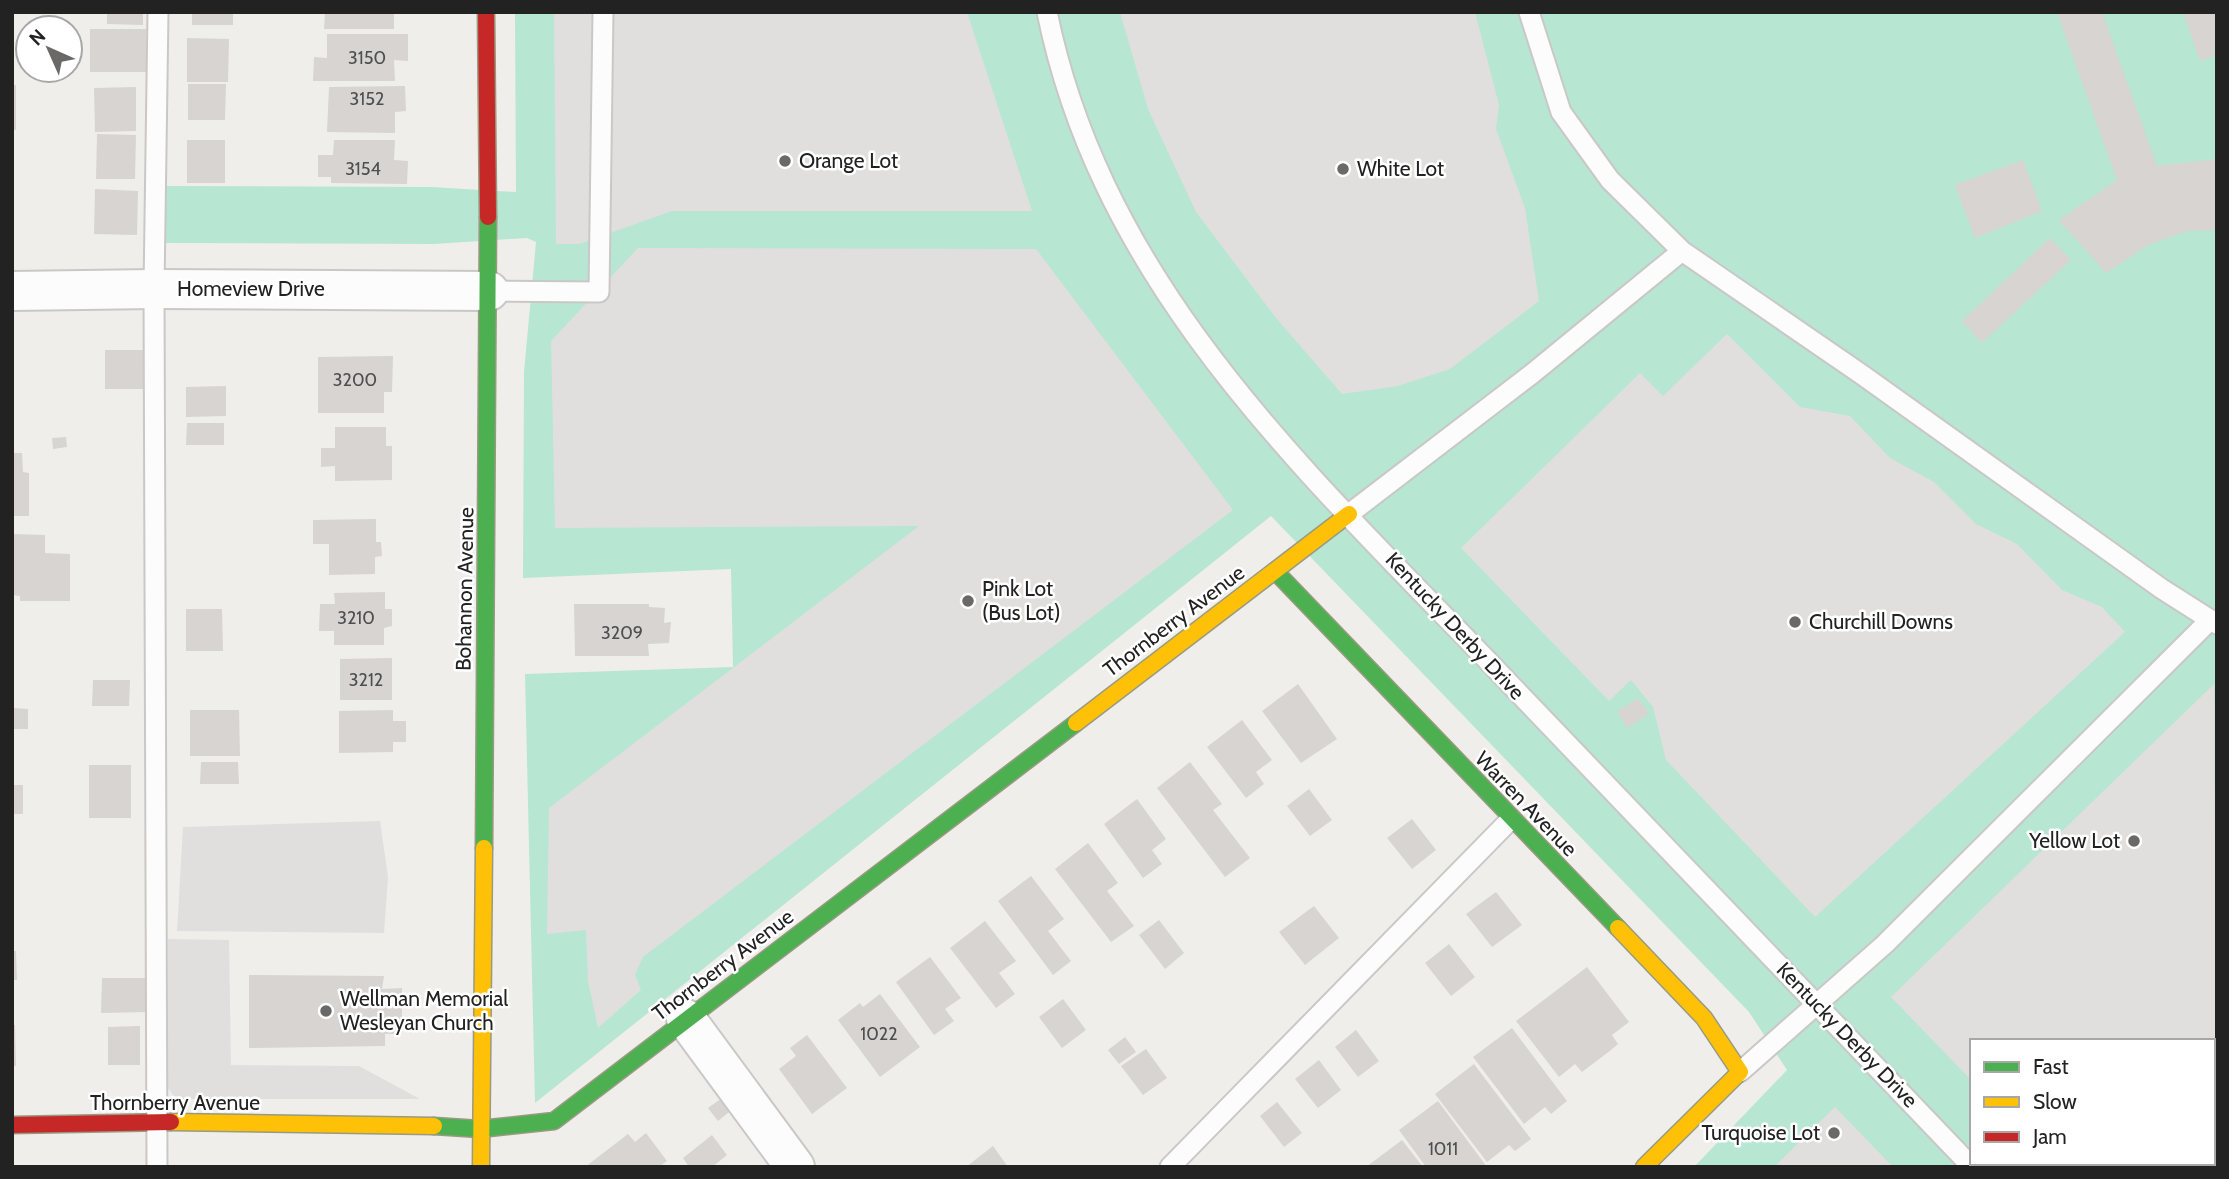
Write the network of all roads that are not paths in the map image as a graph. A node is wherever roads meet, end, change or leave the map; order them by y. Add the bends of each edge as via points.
1 (158, 12) edge
2 (486, 12) edge
3 (603, 12) edge
4 (1047, 12) edge
5 (1529, 12) edge
6 (1682, 251) junction
7 (154, 289) junction
8 (12, 291) edge
9 (489, 291) junction
10 (1349, 514) junction
11 (1275, 570) junction
12 (2213, 622) edge
13 (1511, 819) junction
14 (1817, 1002) junction
15 (686, 1019) junction
16 (1740, 1072) junction
17 (156, 1122) junction
18 (12, 1125) edge
19 (480, 1129) junction
20 (1970, 1165) edge
21 (156, 1167) edge
22 (481, 1167) edge
23 (795, 1167) edge
24 (1170, 1167) edge
25 (1644, 1167) edge

1 - 7 lane
2 - 9 street, Bohannon Avenue
3 - 9 lane via 599,292
4 - 10 lane, Kentucky Derby Drive via 1079,125 1112,203 1146,265 1220,370
5 - 6 lane via 1561,112 1610,180
6 - 10 lane
6 - 12 lane
7 - 8 street, Homeview Drive
7 - 9 street, Homeview Drive
7 - 17 lane
9 - 19 street, Bohannon Avenue
10 - 11 street, Thornberry Avenue
10 - 14 lane, Kentucky Derby Drive
11 - 13 street, Warren Avenue
11 - 15 street, Thornberry Avenue
12 - 14 lane via 1885,944
13 - 16 street, Warren Avenue via 1704,1018
13 - 24 lane
14 - 16 lane
14 - 20 lane, Kentucky Derby Drive
15 - 19 street, Thornberry Avenue via 554,1121
15 - 23 street
16 - 25 street
17 - 18 street, Thornberry Avenue
17 - 19 street, Thornberry Avenue
17 - 21 lane
19 - 22 street, Bohannon Avenue

